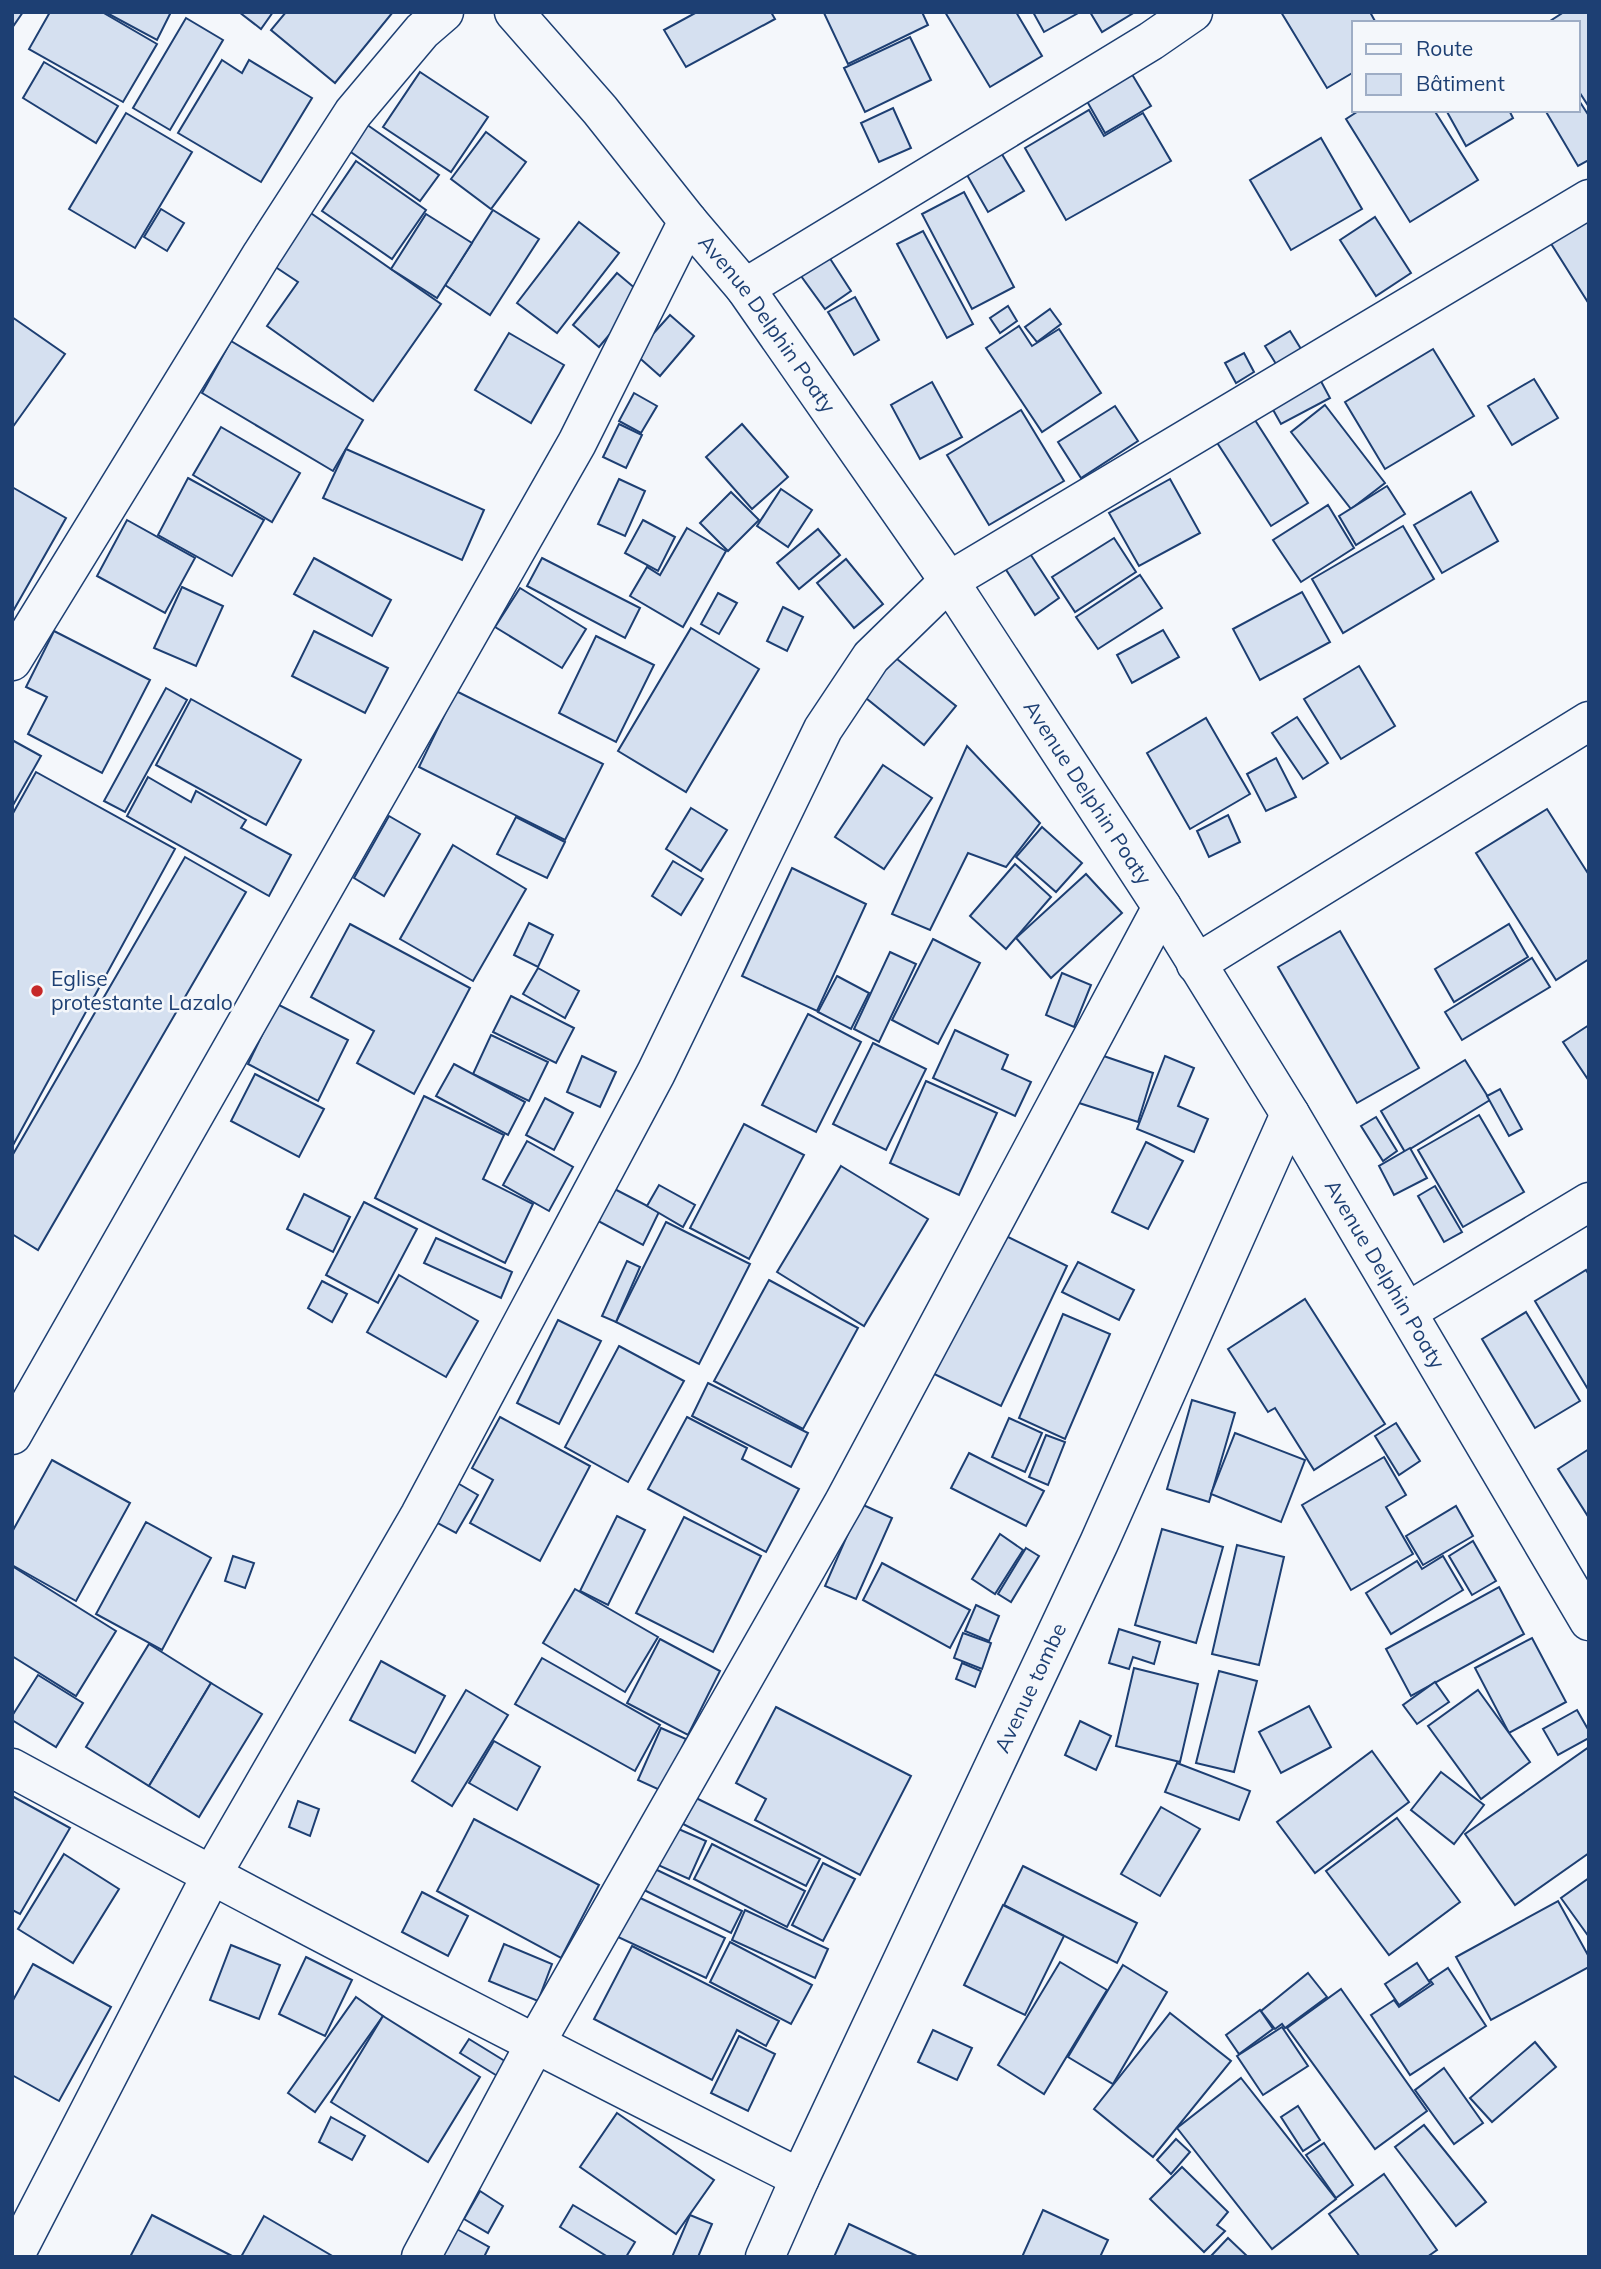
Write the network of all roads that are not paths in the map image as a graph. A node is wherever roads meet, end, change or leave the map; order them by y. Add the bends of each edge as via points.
1 (444, 12) edge
2 (514, 12) edge
3 (1193, 12) edge
4 (1589, 199) edge
5 (688, 222) junction
6 (745, 288) junction
7 (949, 581) junction
8 (12, 661) edge
9 (1589, 721) edge
10 (1162, 907) junction
11 (1196, 964) junction
12 (1290, 1114) junction
13 (1589, 1202) edge
14 (1407, 1312) junction
15 (12, 1435) edge
16 (1589, 1621) edge
17 (12, 1768) edge
18 (211, 1876) junction
19 (535, 2044) junction
20 (800, 2178) junction
21 (14, 2257) edge
22 (421, 2257) edge
23 (765, 2257) edge

1 - 8 street via 422,31 353,113
2 - 5 street, Avenue Delphin Poaty via 600,110
3 - 6 street
4 - 7 street
5 - 6 street, Avenue Delphin Poaty
5 - 15 street via 577,443
6 - 7 street, Avenue Delphin Poaty
7 - 10 street, Avenue Delphin Poaty
7 - 18 street via 871,657 823,729 656,1073 419,1515
9 - 11 street
10 - 11 street, Avenue Delphin Poaty
10 - 19 street via 844,1502
11 - 12 street, Avenue Delphin Poaty
12 - 14 street, Avenue Delphin Poaty
12 - 20 street, Avenue tombe via 1099,1542
13 - 14 street
14 - 16 street, Avenue Delphin Poaty
17 - 18 street
18 - 19 street
18 - 21 street
19 - 20 street
19 - 22 street
20 - 23 street, Avenue tombe

